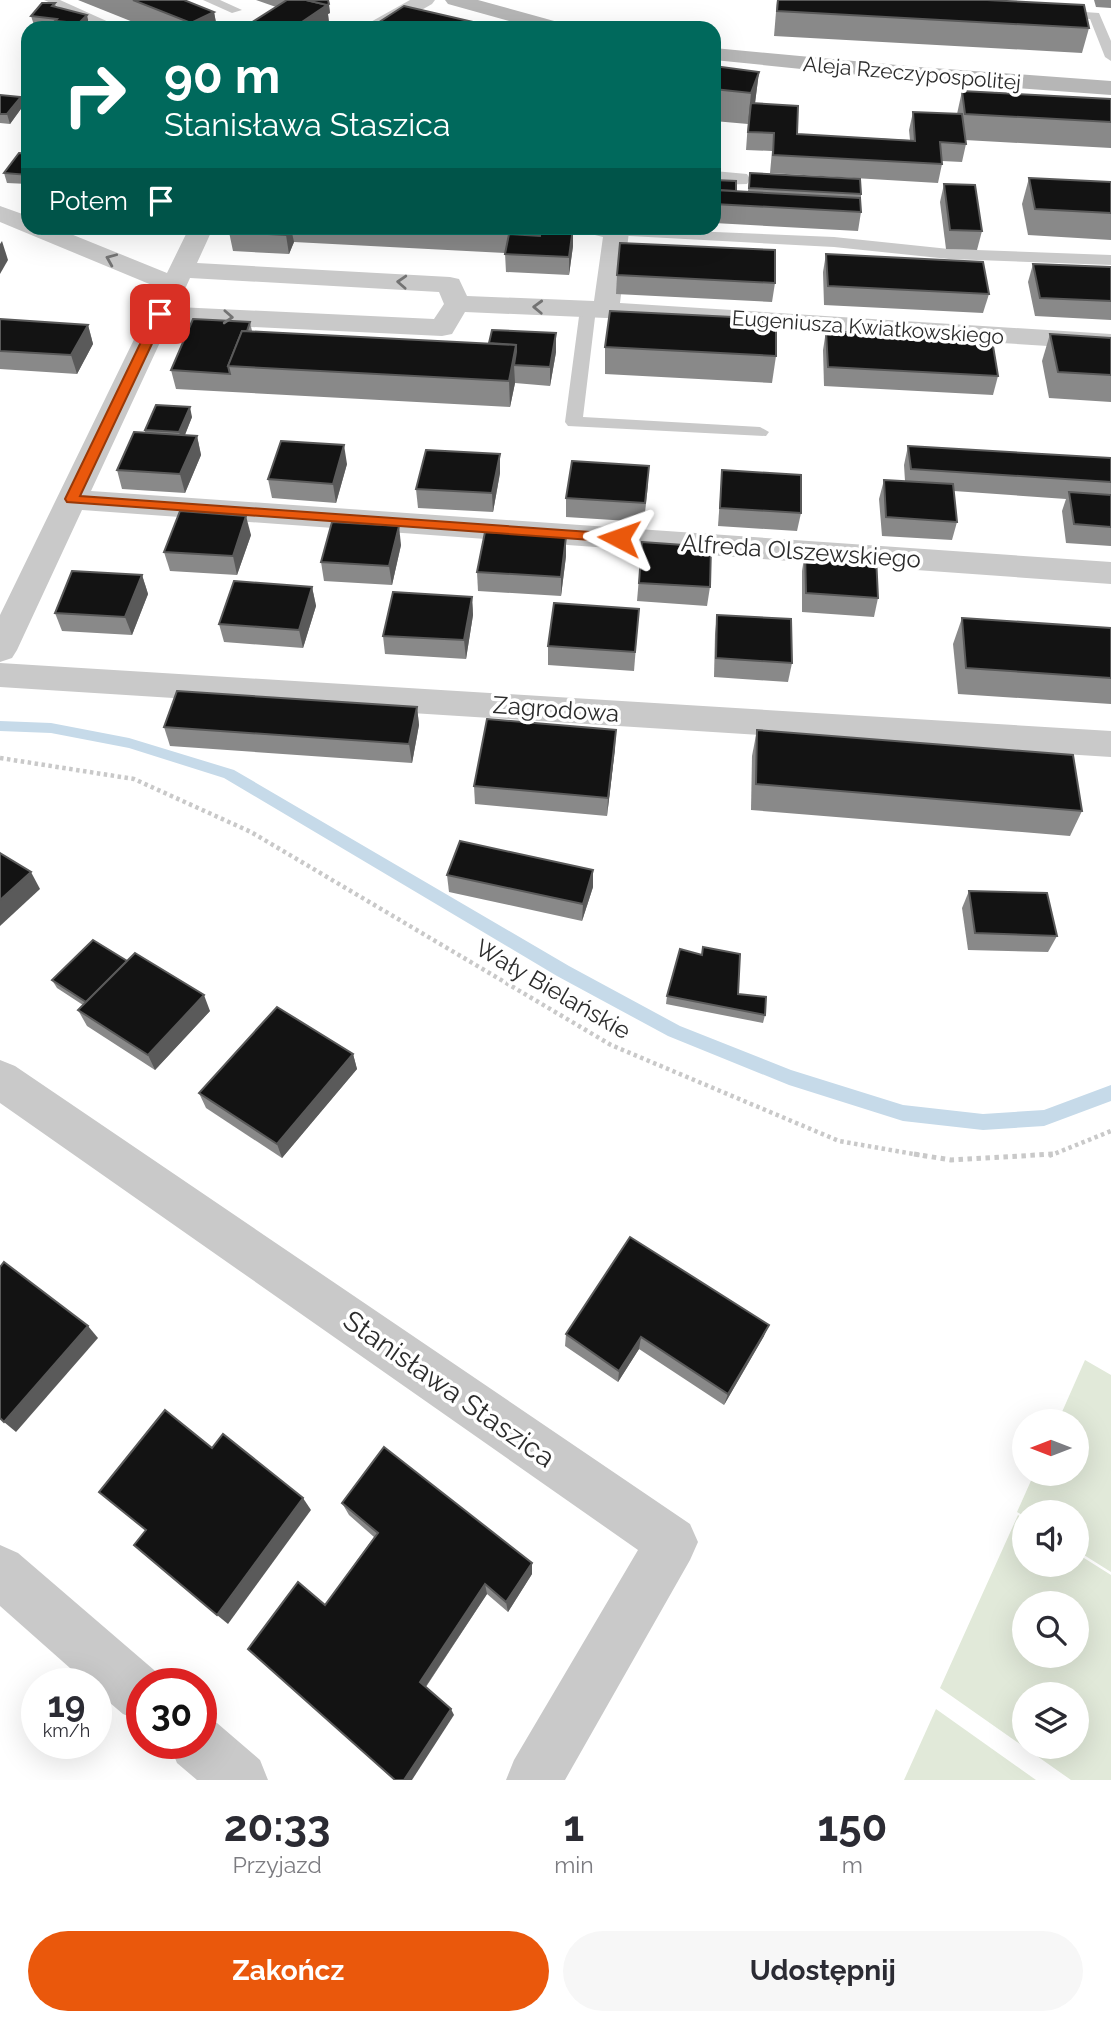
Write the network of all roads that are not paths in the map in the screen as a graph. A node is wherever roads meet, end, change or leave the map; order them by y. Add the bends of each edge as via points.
1 (50, 0) edge
2 (209, 0) edge
3 (425, 0) edge
4 (455, 0) edge
5 (236, 10) dead end
6 (1041, 13) edge
7 (1095, 16) junction
8 (1111, 17) edge
9 (100, 21) edge
10 (387, 21) edge
11 (532, 21) edge
12 (721, 55) edge
13 (1111, 57) edge
14 (1111, 88) edge
15 (0, 213) edge
16 (21, 222) edge
17 (55, 235) edge
18 (198, 235) edge
19 (605, 235) edge
20 (701, 235) edge
21 (1111, 260) edge
22 (177, 278) junction
23 (457, 304) junction
24 (597, 310) junction
25 (160, 314) junction
26 (1111, 342) edge
27 (760, 432) dead end
28 (72, 499) junction
29 (1111, 573) edge
30 (0, 650) edge
31 (0, 675) edge
32 (1111, 744) edge
33 (0, 1079) edge
34 (0, 1571) edge
35 (126, 1681) edge
36 (216, 1759) edge
37 (240, 1780) edge
38 (534, 1780) edge

1 - 9 lane
2 - 5 lane
3 - 10 street
4 - 11 street
6 - 7 lane
7 - 8 lane
7 - 13 lane
12 - 14 street, Aleja Rzeczypospolitej
15 - 16 street
22 -> 17 street
18 - 22 street
19 - 24 street
20 - 21 lane via 950,254
23 -> 22 street via 450,285
22 - 25 street
24 -> 23 street, Eugeniusza Kwiatkowskiego
25 -> 23 street via 442,328
24 - 26 street, Eugeniusza Kwiatkowskiego
24 - 27 lane via 573,422
25 - 28 street
28 - 29 street, Alfreda Olszewskiego
28 - 30 street
31 - 32 street, Zagrodowa
33 - 38 street, Stanisława Staszica via 672,1542
34 - 35 street
36 - 37 street

